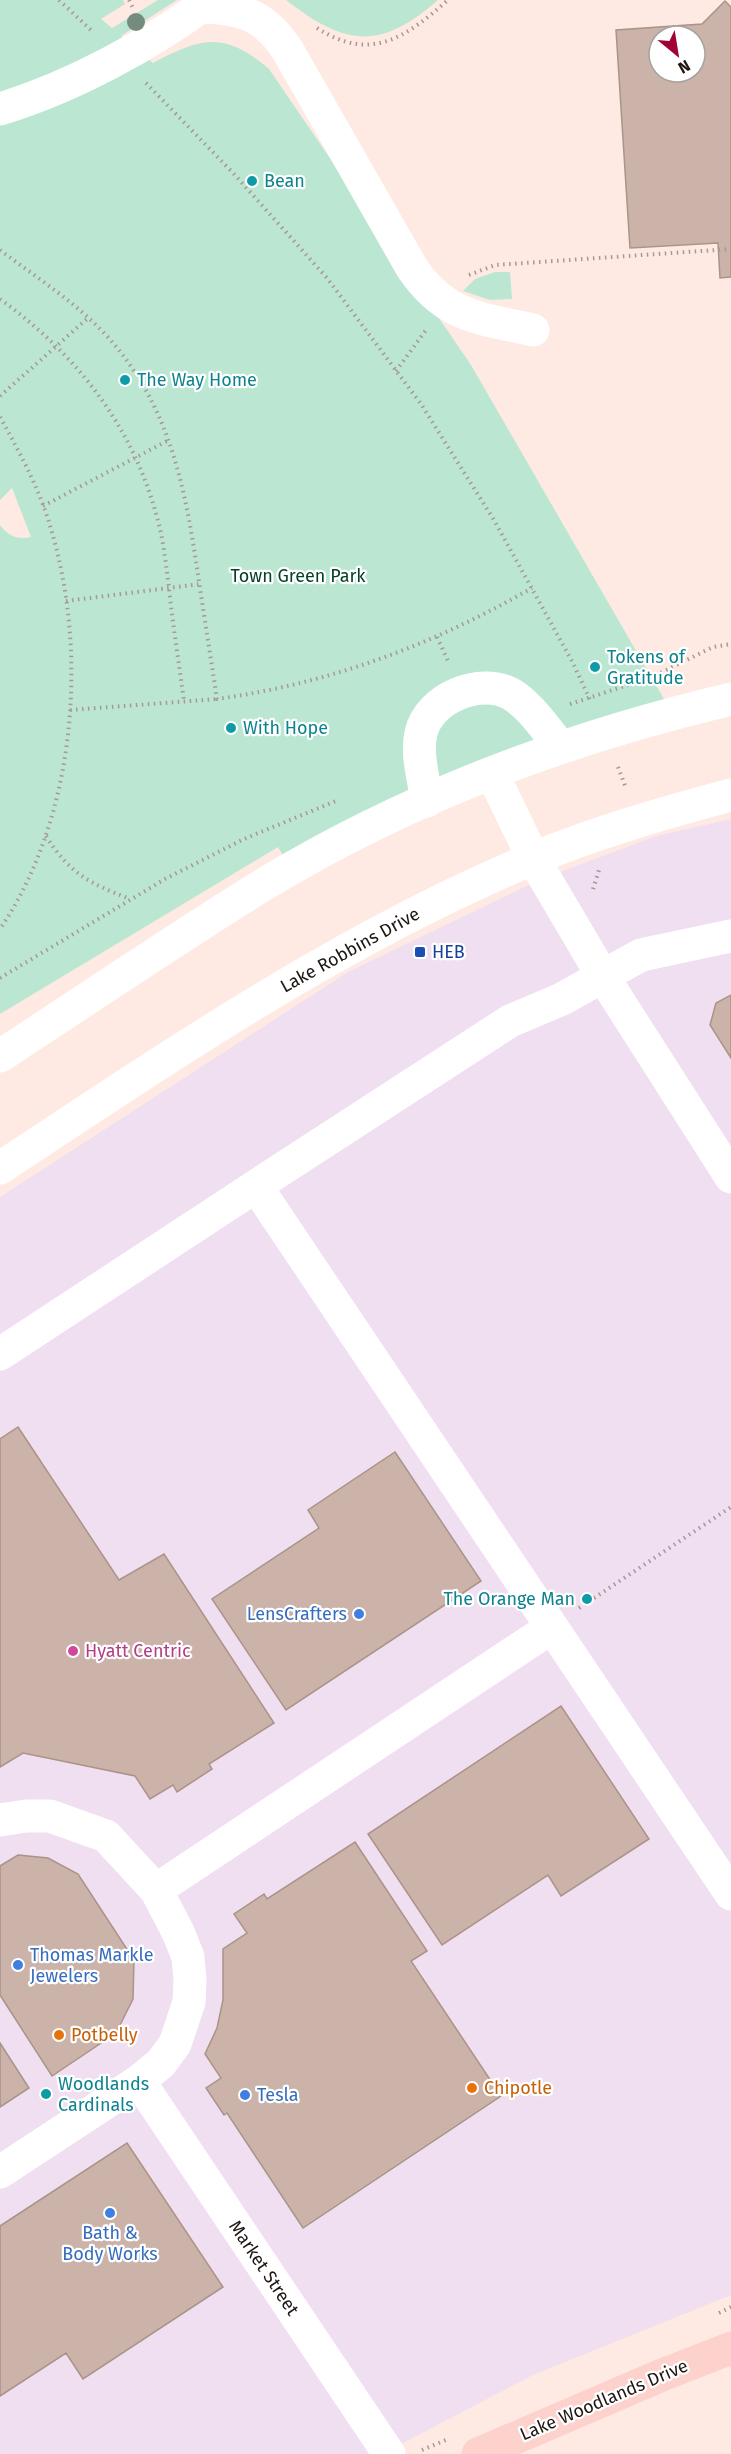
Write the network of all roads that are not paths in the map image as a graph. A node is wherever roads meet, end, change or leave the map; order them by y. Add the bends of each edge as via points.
1 (206, 4) edge
2 (0, 109) edge
3 (533, 330) dead end
4 (731, 699) edge
5 (561, 747) junction
6 (492, 772) junction
7 (731, 795) edge
8 (427, 801) junction
9 (533, 858) junction
10 (731, 936) edge
11 (602, 975) junction
12 (0, 1056) edge
13 (0, 1168) edge
14 (731, 1177) edge
15 (256, 1186) junction
16 (0, 1354) edge
17 (552, 1627) junction
18 (0, 1820) edge
19 (156, 1890) junction
20 (731, 1894) edge
21 (139, 2081) junction
22 (0, 2172) edge
23 (731, 2348) edge
24 (389, 2454) edge
25 (478, 2454) edge

1 - 2 street via 119,57 58,88
1 - 3 street via 244,13 273,30 412,268 430,292 445,304 476,318
4 - 5 street
5 - 6 street
5 - 8 street via 521,701 509,693 486,688 461,692 436,709 422,730 419,749
6 - 8 street
6 - 9 street
7 - 9 street, Lake Robbins Drive via 639,820
8 - 12 street via 259,887
9 - 11 street
9 - 13 street, Lake Robbins Drive via 335,955 208,1031
10 - 11 street via 641,955
11 - 14 street
11 - 15 street via 562,999 510,1022
15 - 16 street
15 - 17 street
17 - 19 street
17 - 20 street
18 - 19 street via 50,1816 106,1836
19 - 21 street via 188,1957 189,2002 175,2044
21 - 22 street
21 - 24 street, Market Street
23 - 25 main road, Lake Woodlands Drive

